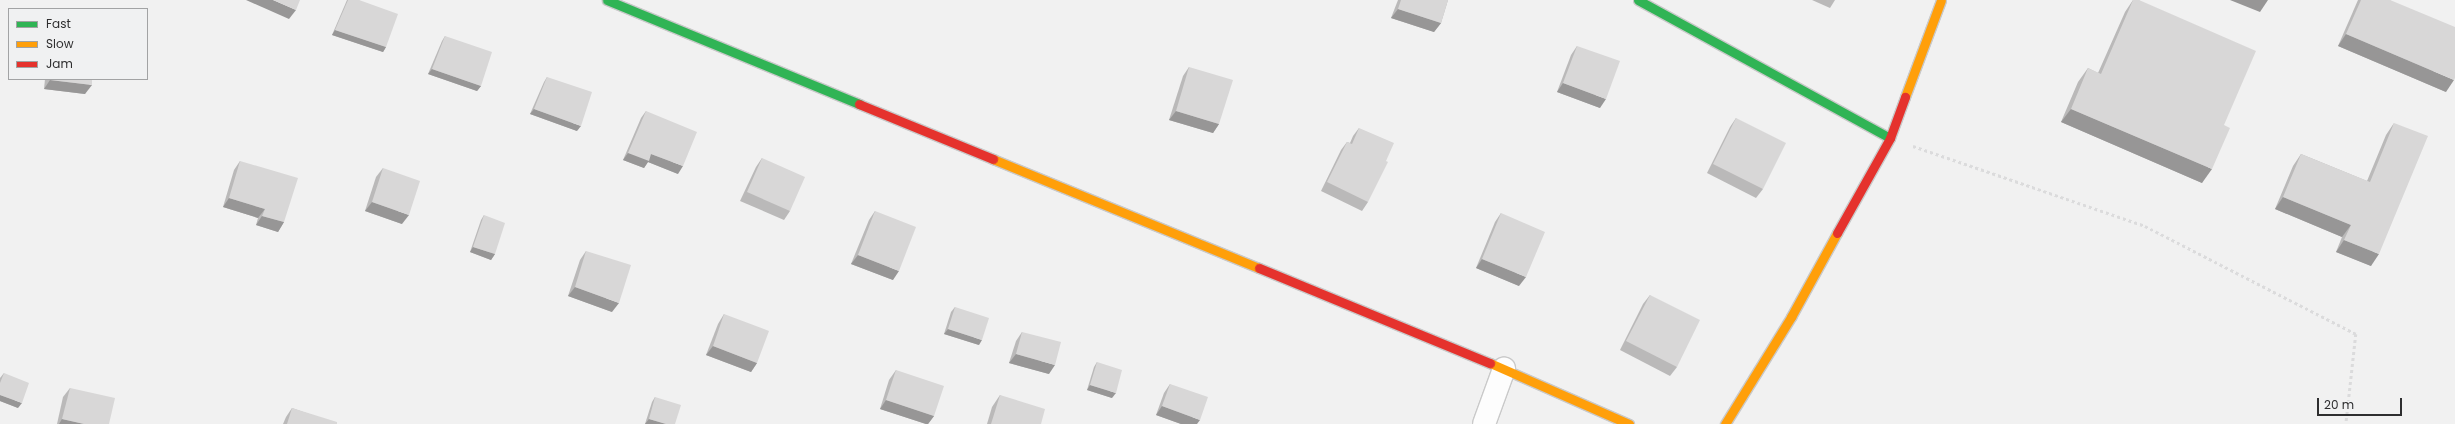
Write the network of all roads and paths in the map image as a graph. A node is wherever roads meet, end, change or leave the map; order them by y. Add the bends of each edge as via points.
1 (608, 0) edge
2 (1638, 0) edge
3 (1941, 0) edge
4 (1890, 138) junction
5 (1504, 370) junction
6 (1484, 424) edge
7 (1629, 424) edge
8 (1725, 424) edge
9 (2346, 424) edge

1 - 5 street
2 - 4 street
3 - 4 street
4 - 8 street via 1791,317
4 - 9 path via 2145,226 2356,334
5 - 6 street
5 - 7 street

